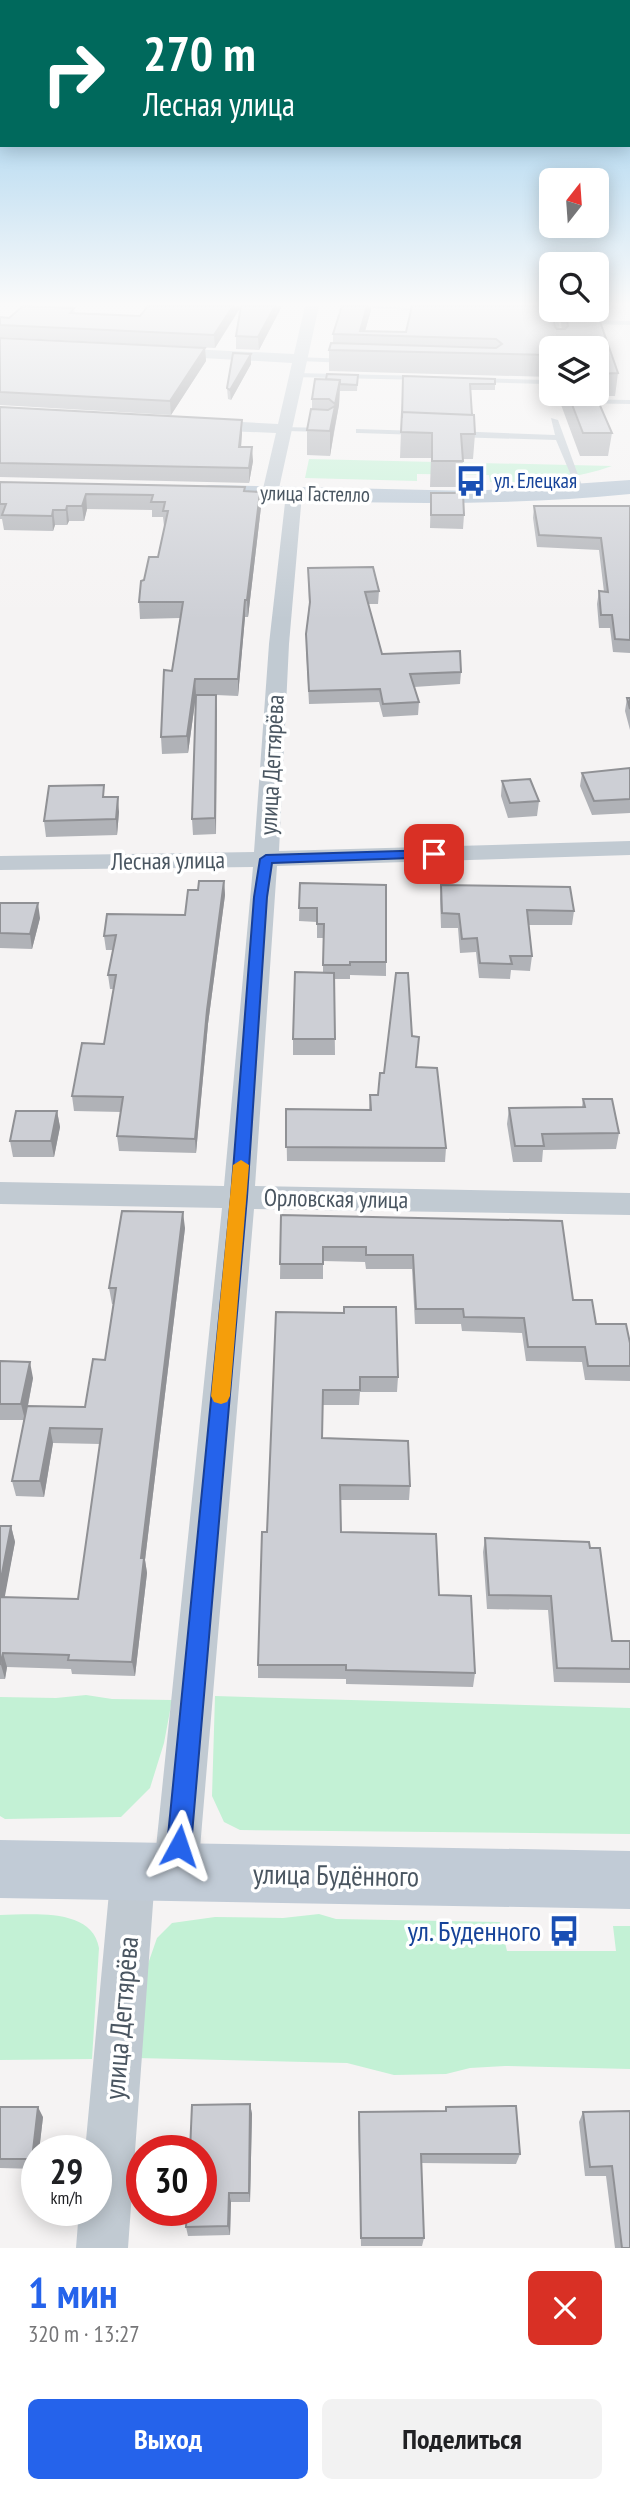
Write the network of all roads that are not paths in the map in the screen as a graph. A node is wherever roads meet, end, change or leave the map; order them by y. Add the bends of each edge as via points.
1 (289, 411) edge
2 (554, 420) dead end
3 (191, 425) edge
4 (286, 429) junction
5 (328, 430) edge
6 (359, 431) dead end
7 (426, 433) edge
8 (439, 434) edge
9 (559, 438) junction
10 (630, 487) edge
11 (192, 491) edge
12 (582, 492) junction
13 (282, 493) junction
14 (630, 848) edge
15 (266, 859) junction
16 (0, 863) edge
17 (0, 1193) edge
18 (239, 1197) junction
19 (630, 1204) edge
20 (0, 1869) edge
21 (155, 1872) junction
22 (630, 1880) edge
23 (102, 2248) edge

1 - 4 street, улица Дегтярёва
2 - 9 lane
3 - 4 street
4 - 5 lane
4 - 13 street, улица Дегтярёва
6 - 7 lane
8 - 9 lane
9 - 12 lane
10 - 12 main road, улица Гастелло
11 - 13 main road, улица Гастелло
12 - 13 main road, улица Гастелло via 470,497
13 - 15 street, улица Дегтярёва via 279,644
14 - 15 street, Лесная улица
15 - 16 street, Лесная улица
15 - 18 street, улица Дегтярёва
17 - 18 street, Орловская улица
18 - 19 street, Орловская улица
18 - 21 street, улица Дегтярёва
20 - 21 main road, улица Будённого
21 - 22 main road, улица Будённого
21 - 23 street, улица Дегтярёва

